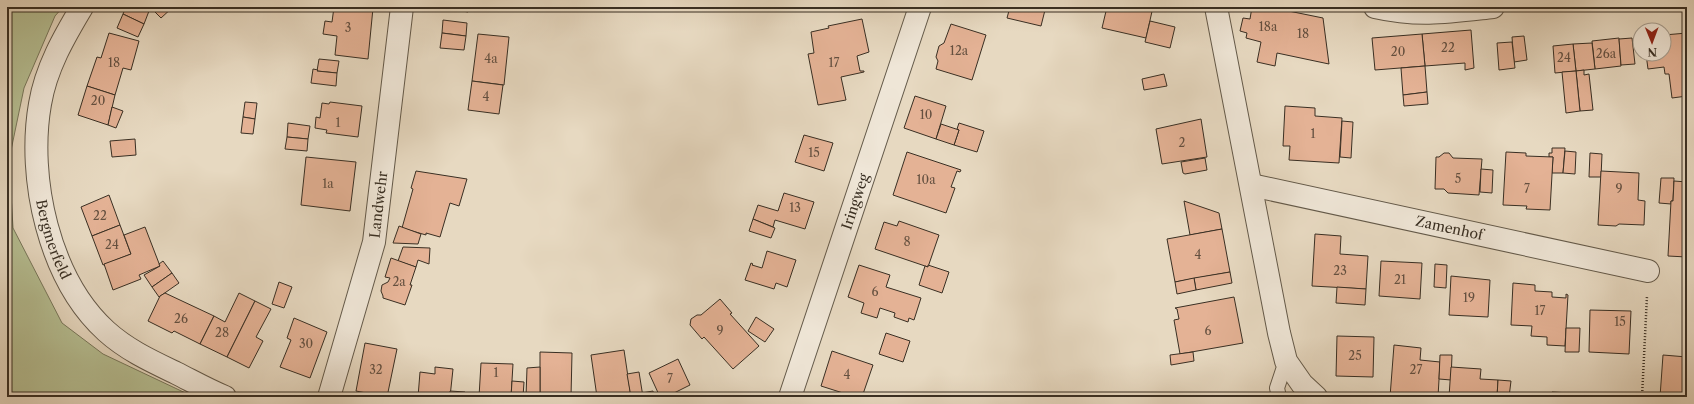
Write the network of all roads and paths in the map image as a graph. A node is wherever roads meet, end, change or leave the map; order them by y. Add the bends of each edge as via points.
1 (82, 7) edge
2 (402, 7) edge
3 (920, 7) edge
4 (1216, 7) edge
5 (1375, 7) edge
6 (1493, 7) edge
7 (1251, 185) junction
8 (1648, 271) joint
9 (1286, 361) junction
10 (225, 397) edge
11 (329, 397) edge
12 (790, 397) edge
13 (1279, 397) edge
14 (1316, 397) edge
15 (1642, 397) edge

1 - 10 street, Bergmerfeld via 63,40 48,74 40,104 36,145 39,186 47,227 62,270 84,306 106,331 136,354
2 - 11 street, Landwehr via 374,242
3 - 12 street, Iringweg
4 - 7 street
5 - 6 street via 1433,14
7 - 8 street, Zamenhof
7 - 9 street
8 - 15 path
9 - 13 lane via 1277,388
9 - 14 street via 1302,384

